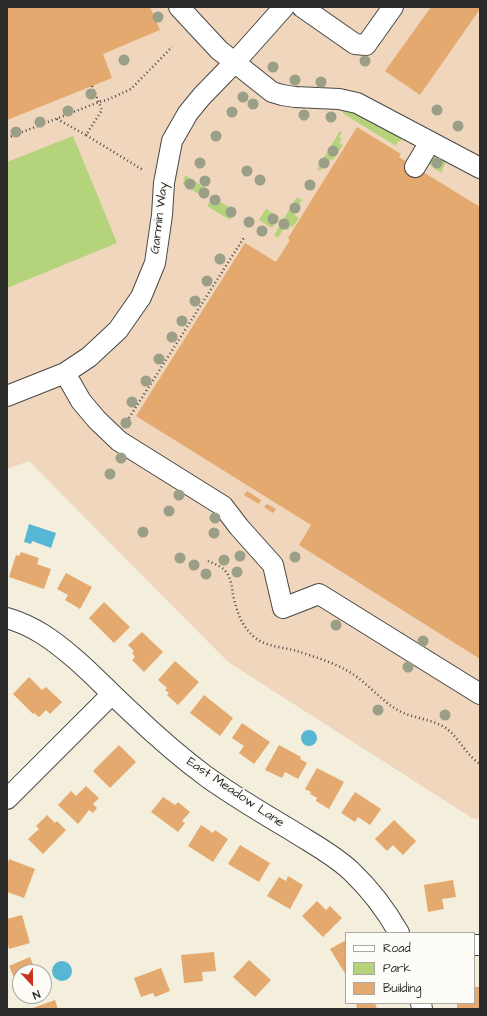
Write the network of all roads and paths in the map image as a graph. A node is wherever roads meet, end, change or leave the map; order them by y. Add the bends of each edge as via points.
1 (179, 7) edge
2 (284, 7) edge
3 (302, 7) edge
4 (393, 7) edge
5 (172, 47) dead end
6 (234, 62) junction
7 (92, 86) dead end
8 (99, 102) junction
9 (56, 118) junction
10 (86, 135) junction
11 (7, 138) edge
12 (430, 142) junction
13 (479, 165) edge
14 (415, 167) dead end
15 (143, 170) dead end
16 (245, 236) dead end
17 (65, 373) junction
18 (7, 396) edge
19 (129, 418) dead end
20 (208, 561) dead end
21 (7, 618) edge
22 (112, 694) junction
23 (480, 694) edge
24 (480, 764) edge
25 (7, 799) edge
26 (398, 932) edge

1 - 6 street via 214,46
2 - 6 street, Garmin Way
3 - 4 street via 355,44 366,45
5 - 8 path via 131,89
6 - 12 street via 272,92 295,97 339,98 357,103
6 - 17 street, Garmin Way via 188,113 172,141 164,183 155,262 141,297 118,330 89,358
7 - 8 path
8 - 9 path
8 - 10 path via 102,110
9 - 10 path
9 - 11 path
10 - 15 path
12 - 13 street
12 - 14 street
16 - 19 path
17 - 18 street, Garmin Way
17 - 23 street via 81,401 119,441 223,506 273,565 283,608 319,594
20 - 24 path via 226,571 239,619 256,638 267,644 297,651 345,669 396,710 446,728 470,757
21 - 22 street, East Meadow Lane via 24,623 54,640
22 - 25 street
22 - 26 street, East Meadow Lane via 184,760 207,777 340,861 371,892

